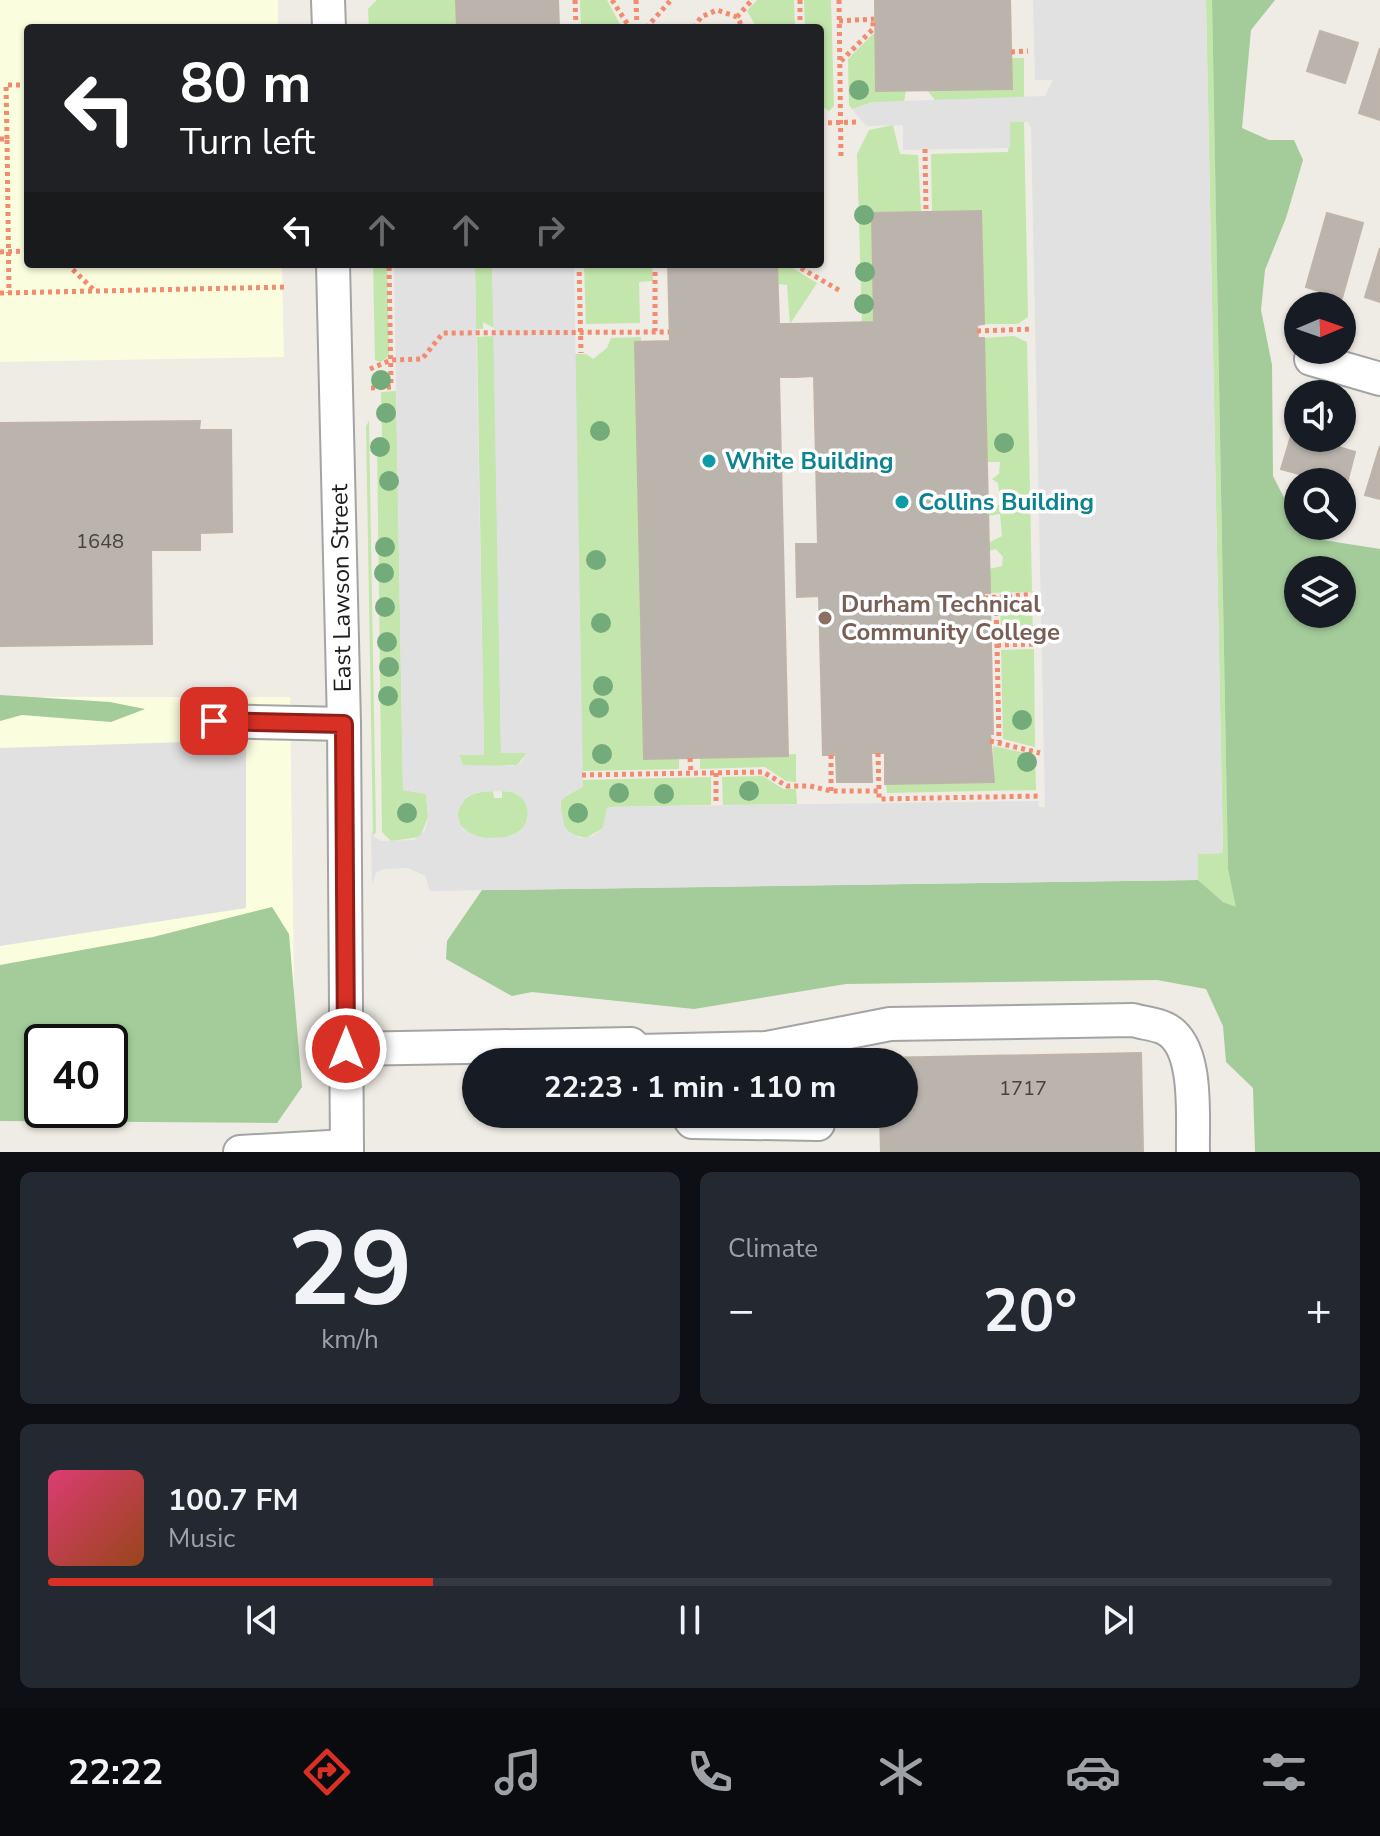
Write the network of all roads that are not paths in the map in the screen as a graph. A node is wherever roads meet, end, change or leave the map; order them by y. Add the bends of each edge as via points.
1 (328, 0) edge
2 (329, 24) edge
3 (333, 268) edge
4 (1328, 364) edge
5 (1380, 379) edge
6 (214, 721) dead end
7 (344, 724) junction
8 (636, 1048) edge
9 (767, 1048) edge
10 (346, 1049) junction
11 (347, 1149) edge
12 (240, 1152) edge
13 (1193, 1152) edge

1 - 2 street
3 - 7 street, East Lawson Street
4 - 5 street
6 - 7 street
7 - 10 street, East Lawson Street
8 - 10 street via 631,1044
9 - 13 street via 890,1024 1133,1020 1165,1028 1178,1038 1192,1075
10 - 11 street, East Lawson Street
11 - 12 street

